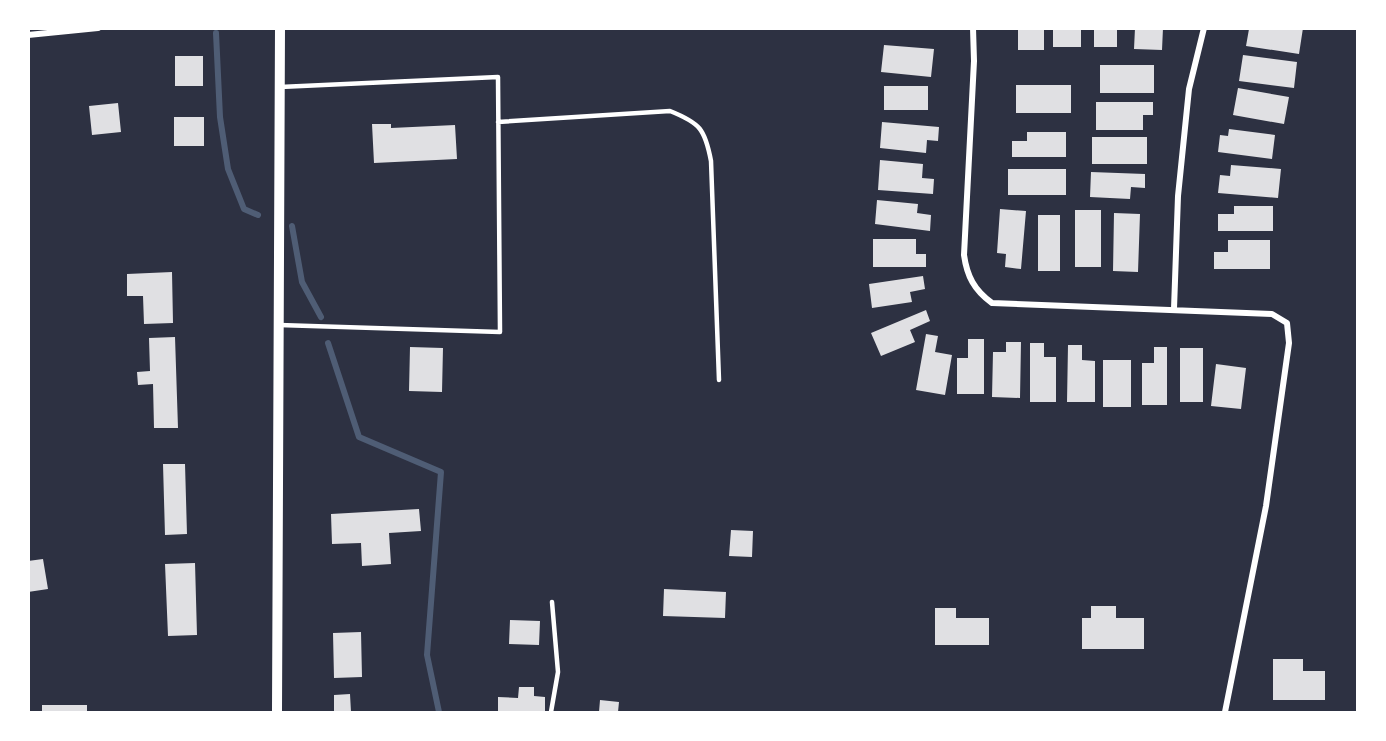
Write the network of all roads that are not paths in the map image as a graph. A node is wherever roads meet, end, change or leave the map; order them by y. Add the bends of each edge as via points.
1 (98, 28) edge
2 (280, 28) edge
3 (973, 28) edge
4 (1204, 28) edge
5 (28, 35) edge
6 (280, 87) junction
7 (498, 122) junction
8 (1174, 309) junction
9 (279, 325) junction
10 (719, 380) dead end
11 (552, 602) dead end
12 (277, 712) edge
13 (551, 712) edge
14 (1225, 712) edge

1 - 5 street
2 - 6 street
3 - 8 street via 964,255 971,283 992,303
4 - 8 street via 1188,89 1178,196
6 - 7 lane via 498,77
6 - 9 street
7 - 9 lane via 500,332
7 - 10 lane via 669,111 693,120 706,135 711,161
8 - 14 street via 1272,314 1287,323 1289,343 1266,506
9 - 12 street
11 - 13 lane via 558,672

